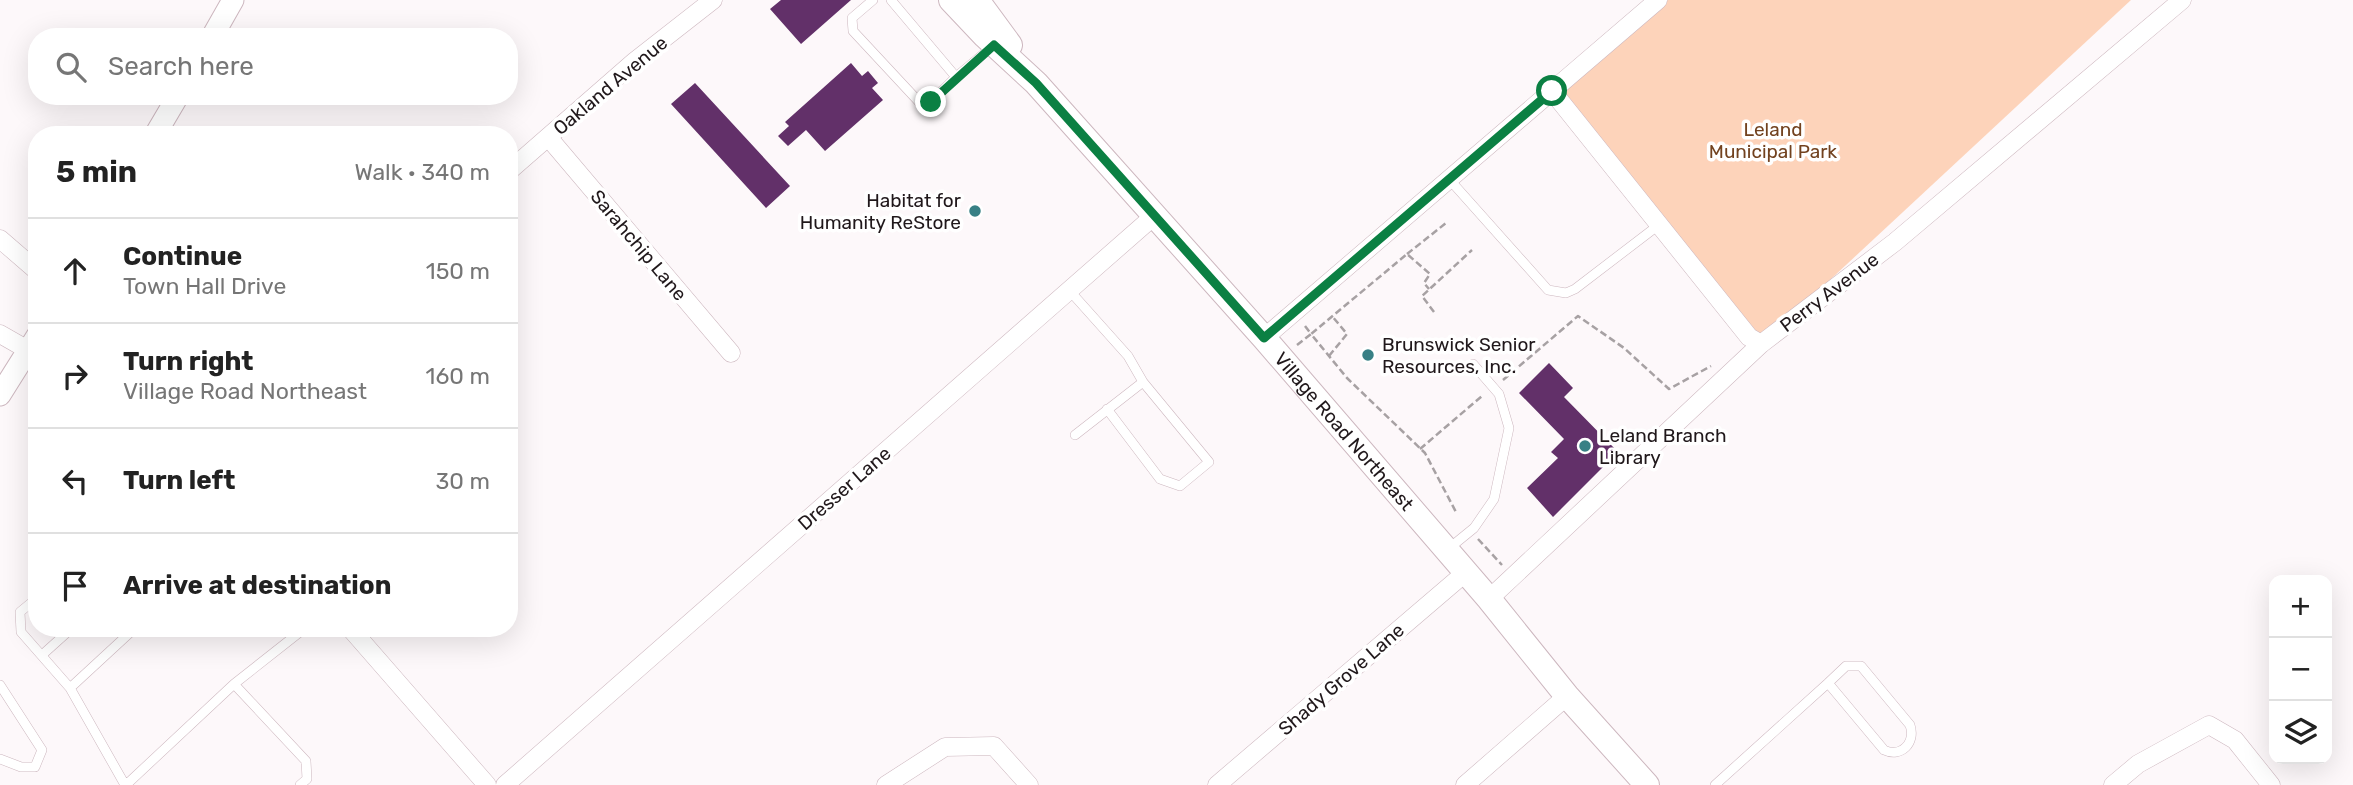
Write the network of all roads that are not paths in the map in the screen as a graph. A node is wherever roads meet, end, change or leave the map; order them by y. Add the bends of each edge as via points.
1 (233, 0) edge
2 (713, 0) edge
3 (873, 0) edge
4 (891, 0) edge
5 (951, 0) edge
6 (977, 0) edge
7 (1658, 0) edge
8 (2182, 0) edge
9 (217, 28) edge
10 (994, 45) junction
11 (956, 77) junction
12 (1036, 83) junction
13 (1552, 91) junction
14 (173, 105) edge
15 (160, 126) edge
16 (548, 137) junction
17 (518, 164) edge
18 (1449, 179) junction
19 (1154, 216) junction
20 (1660, 224) junction
21 (0, 239) edge
22 (28, 263) edge
23 (1069, 290) junction
24 (0, 334) edge
25 (1264, 338) junction
26 (28, 342) edge
27 (1761, 344) junction
28 (28, 350) edge
29 (731, 352) dead end
30 (1474, 363) dead end
31 (1143, 382) junction
32 (0, 395) edge
33 (1107, 409) junction
34 (1075, 435) dead end
35 (1446, 551) junction
36 (1465, 573) junction
37 (1489, 599) junction
38 (28, 605) edge
39 (62, 637) edge
40 (125, 637) edge
41 (294, 637) edge
42 (358, 637) edge
43 (42, 655) junction
44 (1828, 683) junction
45 (234, 684) junction
46 (0, 685) edge
47 (70, 688) junction
48 (1567, 696) junction
49 (0, 759) edge
50 (125, 785) edge
51 (300, 785) edge
52 (487, 785) edge
53 (505, 785) edge
54 (886, 785) edge
55 (1029, 785) edge
56 (1217, 785) edge
57 (1465, 785) edge
58 (1647, 785) edge
59 (1715, 785) edge
60 (2113, 785) edge
61 (2271, 785) edge

1 - 9 street
2 - 16 street, Oakland Avenue
3 - 11 lane via 852,18 853,31 920,103 931,102
4 - 11 lane
5 - 10 main road, Village Road Northeast
6 - 12 main road, Village Road Northeast
7 - 13 street
8 - 27 street, Perry Avenue via 1895,242
10 - 11 lane
10 - 12 main road, Village Road Northeast
12 - 19 main road, Village Road Northeast
13 - 18 street
13 - 20 street
14 - 15 street
16 - 17 street, Oakland Avenue
16 - 29 street, Sarahchip Lane
18 - 20 lane via 1548,290 1555,292 1575,289
18 - 25 street
19 - 23 street, Dresser Lane
19 - 25 main road, Village Road Northeast
20 - 27 street via 1749,337
21 - 22 street
23 - 31 lane via 1128,356
23 - 53 street, Dresser Lane
24 - 26 street
25 - 35 main road, Village Road Northeast
27 - 37 street, Perry Avenue
28 - 32 street
30 - 35 lane via 1499,394 1510,428 1494,499 1474,528
31 - 33 lane
31 - 33 lane via 1209,462 1180,486 1160,480
33 - 34 lane
35 - 36 main road, Village Road Northeast
36 - 37 main road, Village Road Northeast
36 - 56 street, Shady Grove Lane
37 - 48 main road, Village Road Northeast
38 - 43 lane via 20,612 21,632
39 - 43 lane
40 - 47 lane
41 - 45 lane
42 - 52 street
43 - 47 lane
44 - 44 lane via 1846,666 1861,666 1910,725 1911,742 1899,752 1884,750
44 - 59 lane
45 - 50 lane
45 - 51 lane via 306,761 307,779
46 - 49 lane via 42,750 36,767
47 - 50 lane
48 - 57 street
48 - 58 main road, Village Road Northeast
54 - 55 street via 944,747 994,746
60 - 61 street via 2138,764 2209,725 2235,740

